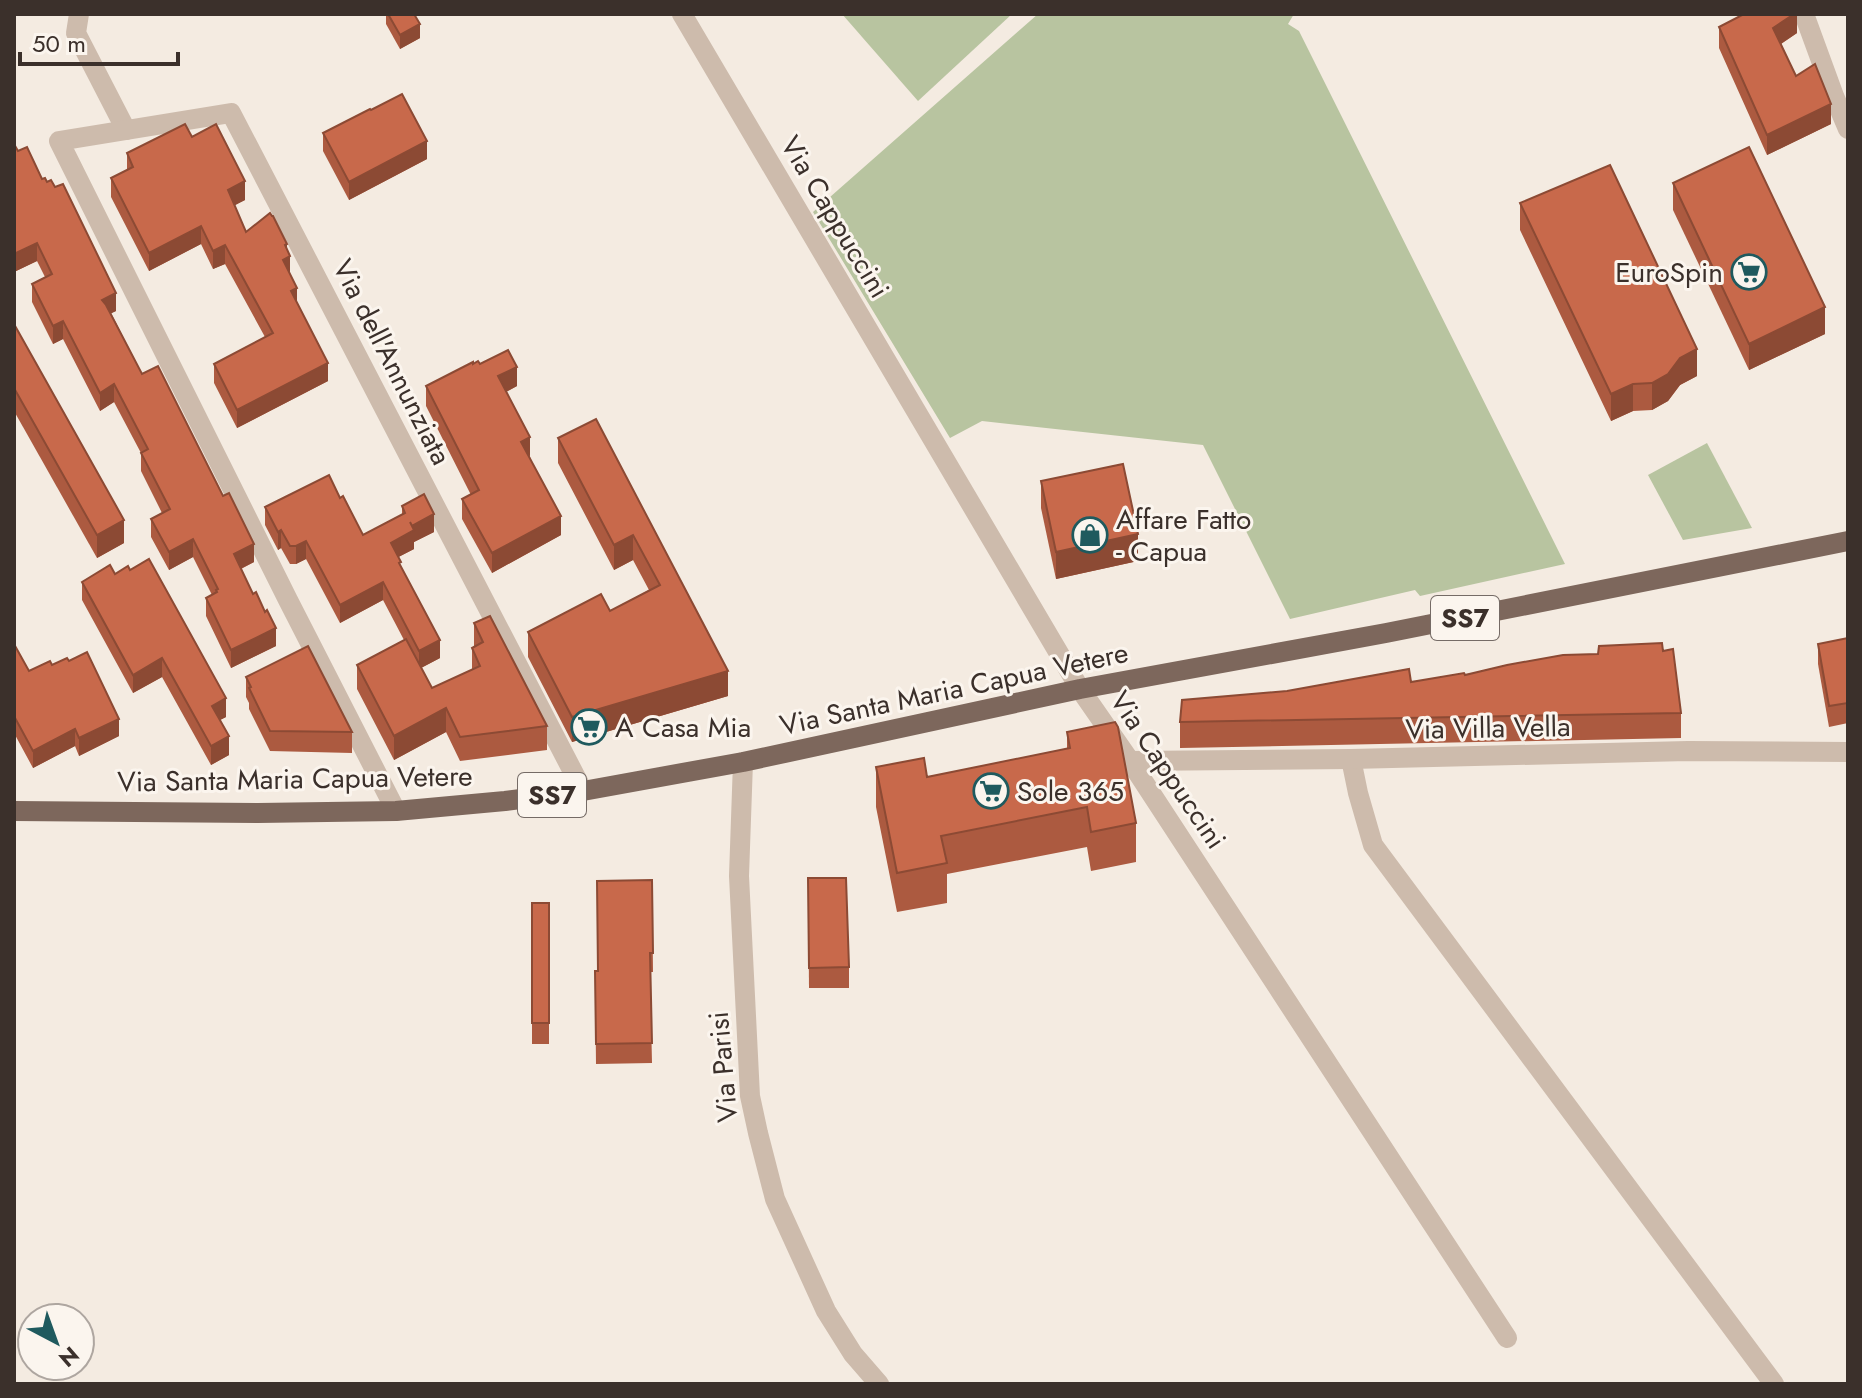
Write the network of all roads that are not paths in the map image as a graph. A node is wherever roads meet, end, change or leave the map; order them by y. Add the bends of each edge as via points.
1 (59, 14) edge
2 (682, 14) edge
3 (1804, 14) edge
4 (77, 23) edge
5 (1848, 129) edge
6 (126, 130) junction
7 (1848, 541) edge
8 (1080, 689) junction
9 (1848, 752) edge
10 (1351, 759) junction
11 (1130, 761) junction
12 (743, 762) junction
13 (583, 791) junction
14 (14, 811) edge
15 (396, 811) junction
16 (1507, 1338) dead end
17 (879, 1384) edge
18 (1774, 1384) edge

1 - 4 street
2 - 8 street, Via Cappuccini
3 - 5 street
4 - 6 street
6 - 13 street, Via dell'Annunziata via 231,113
6 - 15 street, Via dell'Annunziata via 59,141
7 - 8 main road, Via Santa Maria Capua Vetere / SS7
8 - 11 street, Via Cappuccini
8 - 12 main road, Via Santa Maria Capua Vetere / SS7
9 - 10 street, Via Villa Vella
10 - 11 street, Via Villa Vella
10 - 18 street via 1373,845
11 - 16 street, Via Cappuccini
12 - 13 main road, Via Santa Maria Capua Vetere / SS7
12 - 17 street, Via Parisi via 740,892 750,1096 758,1133 775,1199 826,1311
13 - 15 main road, Via Santa Maria Capua Vetere / SS7
14 - 15 main road, Via Santa Maria Capua Vetere / SS7

